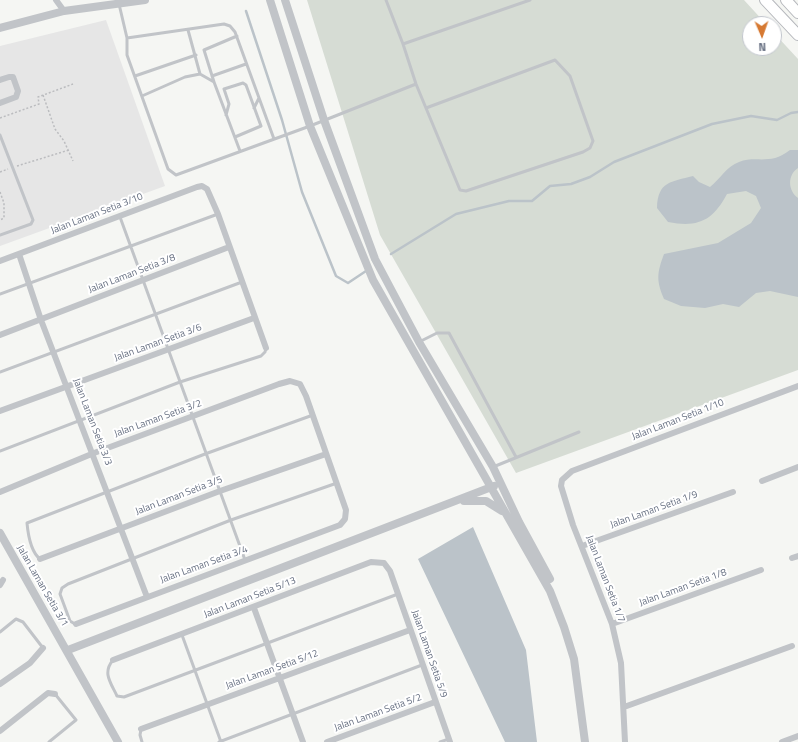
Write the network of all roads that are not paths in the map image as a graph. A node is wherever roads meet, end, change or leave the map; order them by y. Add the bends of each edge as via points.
1 (56, 0) edge
2 (145, 0) edge
3 (263, 0) edge
4 (270, 0) edge
5 (386, 0) edge
6 (530, 0) edge
7 (765, 0) edge
8 (786, 0) edge
9 (286, 1) edge
10 (119, 3) junction
11 (64, 11) junction
12 (798, 13) edge
13 (279, 26) junction
14 (0, 28) edge
15 (188, 30) junction
16 (798, 34) edge
17 (236, 36) junction
18 (127, 38) junction
19 (403, 44) junction
20 (196, 55) junction
21 (246, 64) junction
22 (200, 74) junction
23 (135, 76) junction
24 (212, 76) junction
25 (0, 80) edge
26 (214, 82) junction
27 (416, 84) junction
28 (142, 96) junction
29 (259, 98) junction
30 (0, 103) edge
31 (254, 108) junction
32 (426, 108) junction
33 (226, 115) junction
34 (324, 120) junction
35 (310, 126) junction
36 (0, 135) edge
37 (235, 137) junction
38 (274, 139) junction
39 (240, 151) junction
40 (218, 214) junction
41 (120, 217) junction
42 (0, 235) edge
43 (131, 247) junction
44 (229, 248) junction
45 (19, 254) junction
46 (0, 261) edge
47 (143, 280) junction
48 (30, 282) junction
49 (243, 282) junction
50 (0, 294) edge
51 (155, 314) junction
52 (254, 318) junction
53 (41, 320) junction
54 (0, 335) edge
55 (419, 342) junction
56 (266, 348) joint
57 (167, 350) junction
58 (54, 352) junction
59 (0, 372) edge
60 (180, 382) junction
61 (798, 386) edge
62 (68, 387) junction
63 (0, 411) edge
64 (313, 416) junction
65 (193, 417) junction
66 (80, 419) junction
67 (579, 432) dead end
68 (0, 451) edge
69 (94, 453) junction
70 (205, 454) junction
71 (326, 454) junction
72 (516, 457) junction
73 (493, 466) junction
74 (798, 468) edge
75 (566, 475) joint
76 (762, 481) dead end
77 (337, 483) junction
78 (501, 483) junction
79 (490, 487) junction
80 (108, 491) junction
81 (220, 491) junction
82 (0, 492) edge
83 (733, 492) dead end
84 (454, 502) junction
85 (508, 516) junction
86 (231, 520) junction
87 (122, 528) junction
88 (0, 533) edge
89 (582, 546) junction
90 (40, 559) joint
91 (132, 559) junction
92 (245, 560) junction
93 (761, 570) dead end
94 (390, 571) joint
95 (398, 594) junction
96 (147, 597) junction
97 (254, 608) junction
98 (76, 624) joint
99 (612, 624) junction
100 (410, 630) junction
101 (0, 632) edge
102 (182, 635) junction
103 (267, 644) junction
104 (792, 646) dead end
105 (44, 648) joint
106 (68, 650) junction
107 (113, 660) joint
108 (422, 665) junction
109 (195, 672) junction
110 (280, 678) junction
111 (0, 684) edge
112 (55, 694) joint
113 (435, 702) junction
114 (208, 704) junction
115 (624, 707) junction
116 (293, 715) junction
117 (142, 729) joint
118 (0, 731) edge
119 (798, 736) edge
120 (449, 740) edge
121 (49, 742) edge
122 (118, 742) edge
123 (142, 742) edge
124 (220, 742) edge
125 (303, 742) edge
126 (327, 742) edge
127 (440, 742) edge
128 (585, 742) edge
129 (590, 742) edge
130 (625, 742) edge
131 (782, 742) edge

1 - 11 street
2 - 10 street
3 - 13 street via 273,12
4 - 13 street
5 - 19 lane
6 - 19 lane
7 - 16 main road
8 - 12 main road
9 - 34 street
10 - 11 street
10 - 18 lane
11 - 14 street
13 - 35 street
15 - 17 lane via 224,24 230,26
15 - 18 lane
15 - 20 lane
17 - 21 lane
17 - 24 lane via 204,50
18 - 23 lane via 127,55
19 - 27 lane
20 - 22 lane
20 - 23 lane
21 - 24 lane
21 - 29 lane
22 - 26 lane
22 - 28 lane via 185,77
23 - 28 lane
24 - 26 lane
25 - 30 street via 13,77 18,92 16,98
26 - 33 lane
27 - 32 lane
27 - 34 lane
28 - 39 lane via 172,174 176,175
29 - 31 lane
29 - 38 lane
31 - 33 lane via 246,85 241,83 224,89 229,104
31 - 37 lane via 260,128
32 - 32 lane via 555,60 570,76 593,141 590,148 583,152 462,191
33 - 37 lane
34 - 35 lane
34 - 55 street via 375,259
35 - 38 lane
35 - 79 street via 373,280
36 - 42 lane via 33,223
37 - 39 lane
38 - 39 lane
40 - 41 street, Jalan Laman Setia 3/10 via 207,189 197,186
40 - 43 lane
40 - 44 street
41 - 43 lane
41 - 45 street, Jalan Laman Setia 3/10
43 - 47 lane
43 - 48 lane
44 - 47 street, Jalan Laman Setia 3/8
44 - 49 street
45 - 46 street, Jalan Laman Setia 3/10
45 - 48 street, Jalan Laman Setia 3/3
47 - 51 lane
47 - 53 street, Jalan Laman Setia 3/8
48 - 50 lane
48 - 53 street, Jalan Laman Setia 3/3
49 - 51 lane
49 - 52 street
51 - 57 lane
51 - 58 lane
52 - 56 street
52 - 57 street, Jalan Laman Setia 3/6
53 - 54 street, Jalan Laman Setia 3/8
53 - 58 street, Jalan Laman Setia 3/3
55 - 72 lane via 437,333 449,333
55 - 73 street
56 - 60 lane via 261,356
57 - 60 lane
57 - 62 street, Jalan Laman Setia 3/6
58 - 59 lane
58 - 62 street, Jalan Laman Setia 3/3
60 - 65 lane
60 - 66 lane
61 - 75 street, Jalan Laman Setia 1/10
62 - 63 street, Jalan Laman Setia 3/6
62 - 66 street, Jalan Laman Setia 3/3
64 - 65 street, Jalan Laman Setia 3/2 via 300,384 290,381
64 - 70 lane
64 - 71 street
65 - 69 street, Jalan Laman Setia 3/2
65 - 70 lane
66 - 68 lane
66 - 69 street, Jalan Laman Setia 3/3
67 - 72 lane
69 - 80 street, Jalan Laman Setia 3/3
69 - 82 street, Jalan Laman Setia 3/2
70 - 80 lane
70 - 81 lane
71 - 77 street
71 - 81 street, Jalan Laman Setia 3/5
72 - 73 lane
73 - 78 street
74 - 76 street
75 - 89 street, Jalan Laman Setia 1/7 via 562,480 562,486
77 - 86 lane
77 - 92 street, Jalan Laman Setia 3/4 via 346,510 345,519 340,525
78 - 79 street
78 - 129 street via 555,588 569,626 579,658
79 - 84 street
79 - 85 street
80 - 87 street, Jalan Laman Setia 3/3
80 - 90 lane via 26,522 28,537
81 - 86 lane
81 - 87 street, Jalan Laman Setia 3/5
83 - 89 street, Jalan Laman Setia 1/9
84 - 85 street via 486,501
84 - 106 street
85 - 128 street via 550,591 564,627 574,659
86 - 91 lane
86 - 92 lane
87 - 90 street, Jalan Laman Setia 3/5
87 - 91 street, Jalan Laman Setia 3/3
88 - 106 street, Jalan Laman Setia 3/1
89 - 99 street, Jalan Laman Setia 1/7
91 - 96 street, Jalan Laman Setia 3/3
91 - 98 lane via 62,588 60,594 70,621
92 - 96 street, Jalan Laman Setia 3/4
93 - 99 street, Jalan Laman Setia 1/8
94 - 95 street, Jalan Laman Setia 5/9
94 - 97 street, Jalan Laman Setia 5/13 via 384,563 371,562
95 - 100 street, Jalan Laman Setia 5/9
95 - 103 lane
96 - 98 street, Jalan Laman Setia 3/4
97 - 102 street, Jalan Laman Setia 5/13
97 - 103 street
99 - 115 street, Jalan Laman Setia 1/7 via 621,663
100 - 108 street, Jalan Laman Setia 5/9
100 - 110 street, Jalan Laman Setia 5/12
101 - 105 lane via 16,619 23,622
102 - 107 street, Jalan Laman Setia 5/13
102 - 109 lane
103 - 109 lane
103 - 110 street
104 - 115 street
105 - 111 street via 30,663
106 - 122 street, Jalan Laman Setia 3/1
107 - 109 lane via 107,670 107,676 120,698
108 - 113 street, Jalan Laman Setia 5/9
108 - 116 lane
109 - 114 lane
110 - 114 street, Jalan Laman Setia 5/12
110 - 116 street
112 - 118 street via 48,693
112 - 121 lane via 76,720
113 - 120 street, Jalan Laman Setia 5/9
113 - 126 street, Jalan Laman Setia 5/2
114 - 117 street, Jalan Laman Setia 5/12
114 - 124 lane
115 - 130 street, Jalan Laman Setia 1/7
116 - 124 lane
116 - 125 street
117 - 123 lane
119 - 131 street
120 - 127 lane

